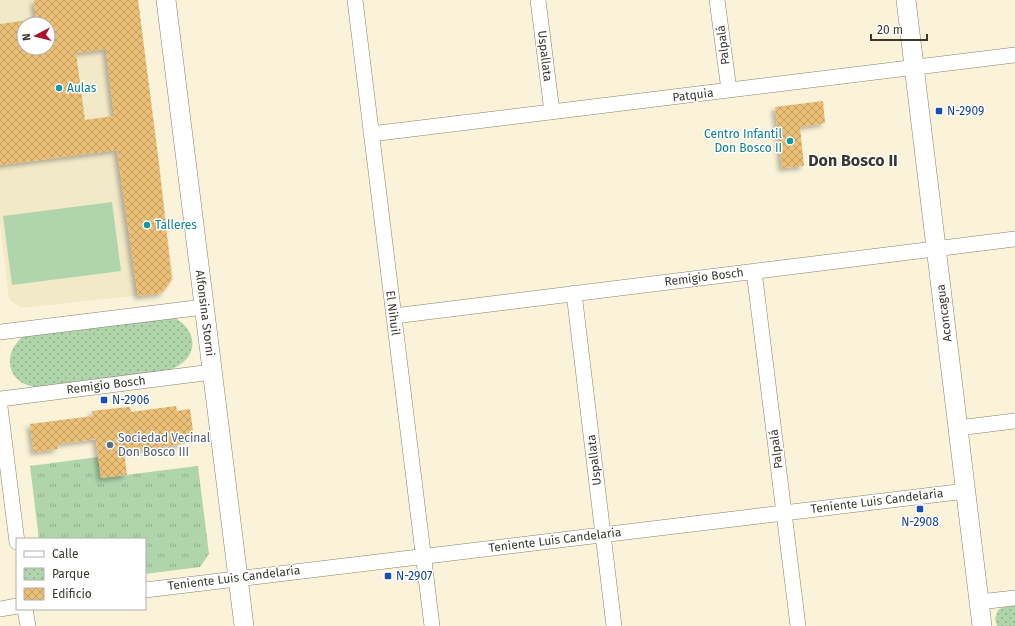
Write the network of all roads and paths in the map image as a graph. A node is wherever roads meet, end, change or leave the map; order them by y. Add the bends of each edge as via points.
1 (166, 0) edge
2 (355, 0) edge
3 (538, 0) edge
4 (718, 0) edge
5 (906, 0) edge
6 (1015, 55) edge
7 (914, 67) junction
8 (728, 90) junction
9 (552, 112) junction
10 (371, 134) junction
11 (1015, 239) edge
12 (936, 249) junction
13 (754, 271) junction
14 (574, 293) junction
15 (204, 307) junction
16 (394, 316) junction
17 (0, 332) edge
18 (212, 372) junction
19 (0, 399) edge
20 (0, 407) edge
21 (1015, 421) edge
22 (958, 428) junction
23 (966, 491) junction
24 (784, 512) junction
25 (603, 534) junction
26 (16, 538) edge
27 (423, 555) junction
28 (238, 577) junction
29 (146, 590) edge
30 (1015, 598) edge
31 (979, 602) junction
32 (16, 606) edge
33 (0, 608) edge
34 (25, 610) edge
35 (28, 626) edge
36 (244, 626) edge
37 (432, 626) edge
38 (614, 626) edge
39 (798, 626) edge
40 (982, 626) edge

1 - 15 street, Alfonsina Storni
2 - 10 street, El Nihuil
3 - 9 street, Uspallata
4 - 8 street, Palpalá
5 - 7 street, Aconcagua
6 - 7 street, Patquia
7 - 8 street, Patquia
7 - 12 street, Aconcagua
8 - 9 street, Patquia
9 - 10 street, Patquia
10 - 16 street, El Nihuil
11 - 12 street, Remigio Bosch
12 - 13 street, Remigio Bosch
12 - 22 street, Aconcagua
13 - 14 street, Remigio Bosch
13 - 24 street, Palpalá
14 - 16 street, Remigio Bosch
14 - 25 street, Uspallata
15 - 17 street
15 - 18 street, Alfonsina Storni
16 - 27 street, El Nihuil
18 - 19 street, Remigio Bosch
18 - 28 street, Alfonsina Storni
20 - 26 street
21 - 22 street
22 - 23 street, Aconcagua
23 - 24 street, Teniente Luis Candelaria
23 - 31 street, Aconcagua
24 - 25 street, Teniente Luis Candelaria
24 - 39 street, Palpalá
25 - 27 street, Teniente Luis Candelaria
25 - 38 street, Uspallata
27 - 28 street, Teniente Luis Candelaria
27 - 37 street, El Nihuil
28 - 29 street, Teniente Luis Candelaria
28 - 36 street, Alfonsina Storni
30 - 31 street
31 - 40 street, Aconcagua
32 - 33 street
34 - 35 street

